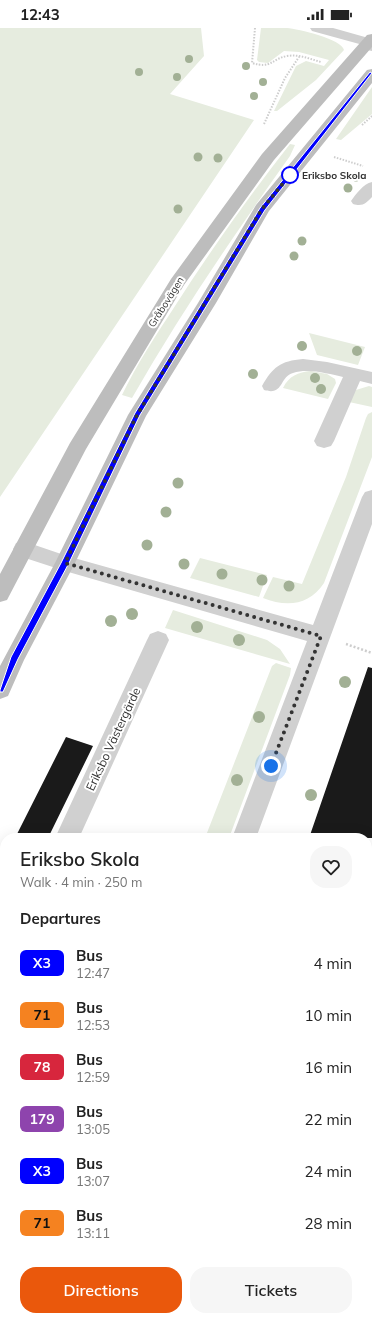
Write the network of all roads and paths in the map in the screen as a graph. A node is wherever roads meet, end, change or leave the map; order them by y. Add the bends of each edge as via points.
1 (255, 28) edge
2 (317, 28) edge
3 (371, 42) edge
4 (299, 57) junction
5 (324, 63) dead end
6 (372, 73) edge
7 (268, 127) dead end
8 (341, 159) dead end
9 (355, 164) dead end
10 (372, 187) edge
11 (359, 201) dead end
12 (354, 374) junction
13 (372, 378) edge
14 (272, 386) dead end
15 (324, 441) dead end
16 (372, 497) edge
17 (23, 549) junction
18 (65, 563) junction
19 (0, 594) edge
20 (321, 636) junction
21 (158, 640) dead end
22 (0, 690) edge
23 (69, 833) edge
24 (246, 833) edge

1 - 4 path via 252,63 267,65 289,55
2 - 3 street
3 - 17 main road, Gråbovägen via 268,158 177,283 77,448
4 - 5 path
4 - 7 path via 285,78 263,126
6 - 18 main road via 262,209 137,415
8 - 9 path
10 - 11 street
12 - 13 street
12 - 14 street via 305,365 285,368
12 - 15 street
16 - 20 street
17 - 18 street
17 - 19 main road, Gråbovägen
18 - 20 street
18 - 22 main road
20 - 24 street
21 - 23 street, Eriksbo Västergärde

